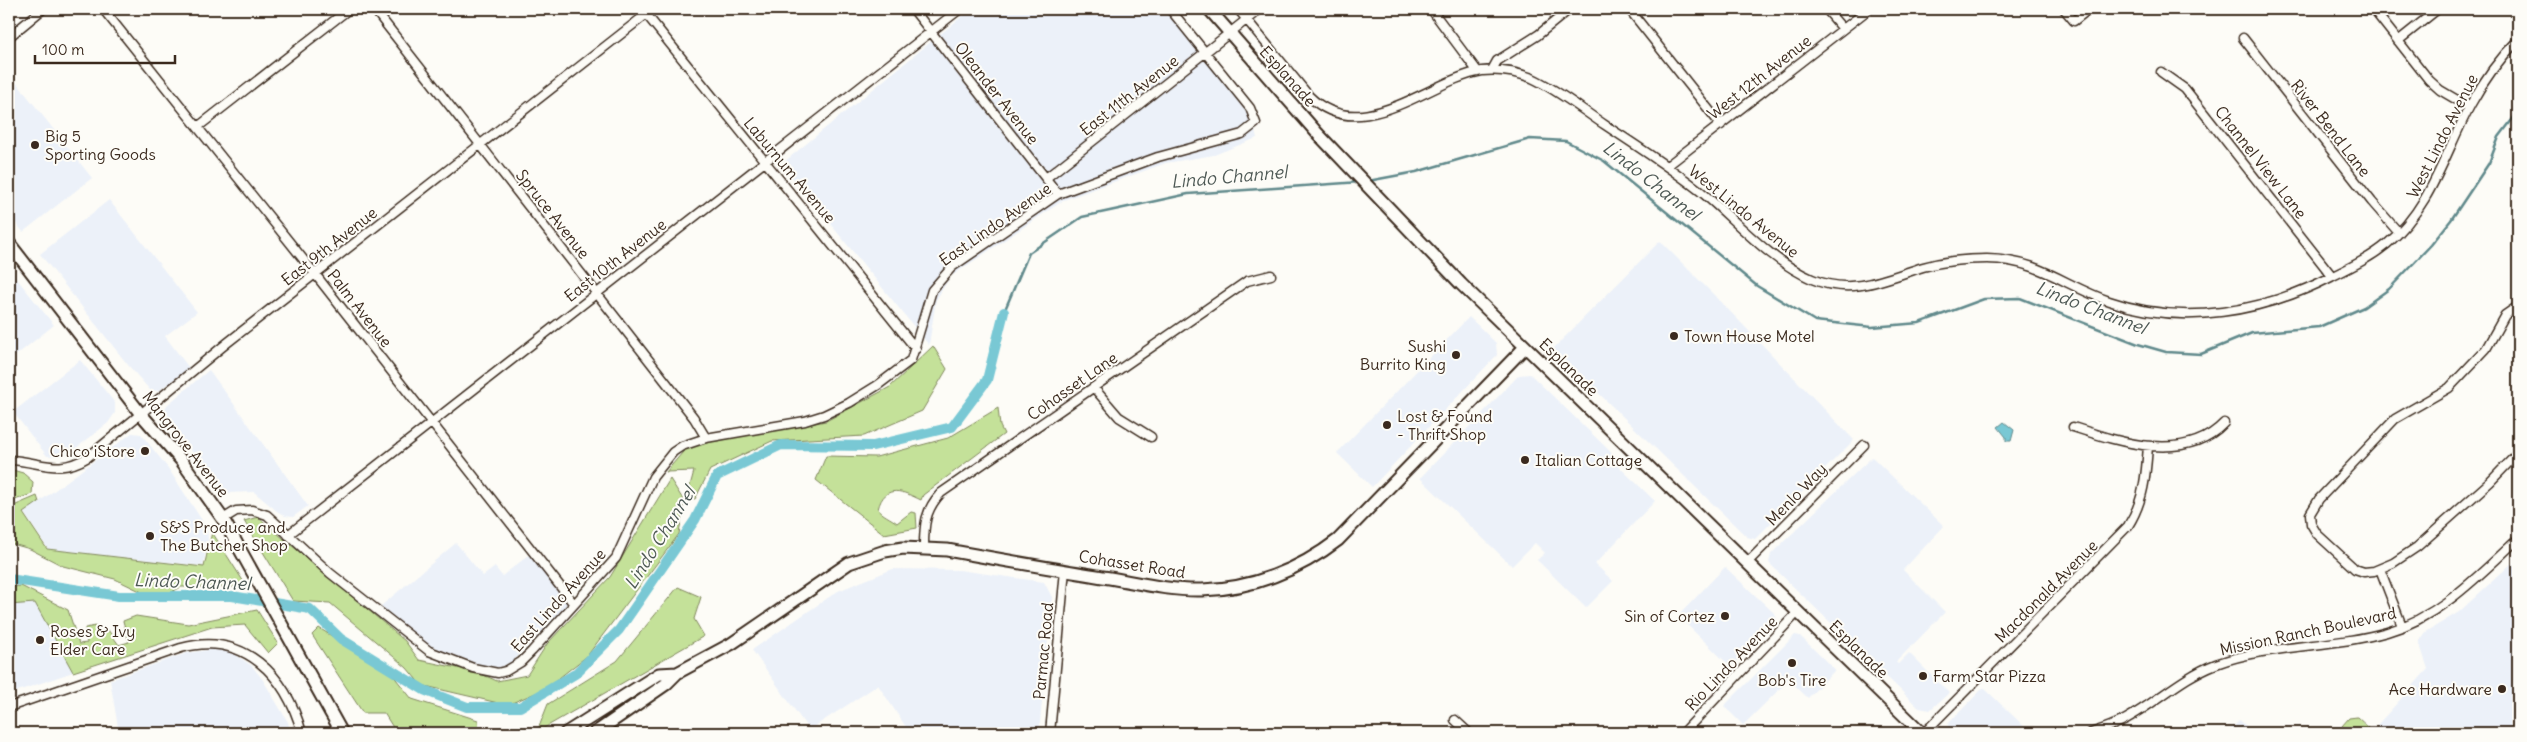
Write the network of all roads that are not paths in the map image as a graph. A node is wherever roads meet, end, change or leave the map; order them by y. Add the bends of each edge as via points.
1 (43, 9) edge
2 (103, 9) edge
3 (349, 9) edge
4 (374, 9) edge
5 (913, 9) edge
6 (960, 9) edge
7 (1170, 9) edge
8 (1209, 9) edge
9 (1238, 9) edge
10 (1260, 9) edge
11 (1431, 9) edge
12 (1570, 9) edge
13 (1629, 9) edge
14 (1826, 9) edge
15 (1868, 9) edge
16 (2064, 9) edge
17 (2089, 9) edge
18 (2372, 9) edge
19 (2438, 9) edge
20 (647, 10) edge
21 (1247, 19) junction
22 (1843, 29) junction
23 (931, 31) junction
24 (1228, 33) junction
25 (9, 37) edge
26 (2243, 38) dead end
27 (2518, 40) edge
28 (2398, 41) junction
29 (1205, 52) junction
30 (1492, 70) junction
31 (1478, 72) junction
32 (2161, 72) dead end
33 (2469, 107) junction
34 (1721, 125) junction
35 (199, 126) junction
36 (482, 144) junction
37 (764, 162) junction
38 (1667, 166) junction
39 (1046, 178) junction
40 (1058, 194) junction
41 (2400, 233) junction
42 (9, 243) edge
43 (315, 274) junction
44 (1270, 275) dead end
45 (2332, 276) junction
46 (596, 292) junction
47 (2518, 306) edge
48 (1525, 347) junction
49 (916, 349) junction
50 (1094, 388) junction
51 (140, 413) junction
52 (432, 422) junction
53 (2224, 423) dead end
54 (2073, 427) dead end
55 (1151, 437) dead end
56 (706, 438) junction
57 (1864, 444) dead end
58 (2148, 446) junction
59 (2518, 452) edge
60 (9, 460) edge
61 (223, 519) junction
62 (288, 534) junction
63 (2518, 539) edge
64 (924, 547) junction
65 (1747, 563) junction
66 (2380, 569) junction
67 (1065, 570) junction
68 (574, 604) junction
69 (1798, 612) junction
70 (2402, 626) junction
71 (677, 673) junction
72 (9, 707) edge
73 (1455, 720) dead end
74 (302, 733) edge
75 (342, 733) edge
76 (566, 733) edge
77 (595, 733) edge
78 (1050, 733) edge
79 (1468, 733) edge
80 (1683, 733) edge
81 (1923, 733) edge
82 (2091, 733) edge

1 - 25 street
2 - 35 street, Palm Avenue
3 - 35 street
4 - 36 street, Spruce Avenue
5 - 23 street, Oleander Avenue
6 - 23 street, East 10th Avenue
7 - 29 street
8 - 24 main road, Esplanade
9 - 21 street, West Lindo Avenue
10 - 21 street, East 11th Avenue
11 - 31 street
12 - 30 street via 1538,35 1497,61
13 - 34 street
14 - 22 street
15 - 22 street, West 12th Avenue
16 - 17 street via 2074,21
18 - 28 street
19 - 28 street
20 - 36 street, East 9th Avenue
20 - 37 street, Laburnum Avenue
21 - 24 street, East 11th Avenue
21 - 31 street, West Lindo Avenue via 1309,96 1335,114 1358,115 1384,109
22 - 34 street, West 12th Avenue
23 - 37 street, East 10th Avenue
23 - 39 street, Oleander Avenue
24 - 29 street, East 11th Avenue
24 - 48 main road, Esplanade via 1318,134
26 - 41 street, River Bend Lane
27 - 33 street, West Lindo Avenue via 2490,73
28 - 33 street via 2429,80
29 - 39 street, East 11th Avenue
29 - 40 street, East Lindo Avenue via 1250,108 1256,122 1242,134 1158,157
30 - 31 street, West Lindo Avenue
30 - 38 street, West Lindo Avenue via 1519,74 1548,86
32 - 45 street, Channel View Lane via 2186,89
33 - 41 street, West Lindo Avenue via 2428,196
34 - 38 street, West 12th Avenue
35 - 43 street, Palm Avenue
36 - 43 street, East 9th Avenue
36 - 46 street, Spruce Avenue
37 - 46 street, East 10th Avenue
37 - 49 street, Laburnum Avenue
38 - 45 street, West Lindo Avenue via 1786,264 1814,280 1838,286 1872,285 1944,262 1998,260 2040,268 2118,304 2182,314 2261,306 2290,297
39 - 40 street, Oleander Avenue
40 - 49 street, East Lindo Avenue via 952,266 932,290
41 - 45 street, West Lindo Avenue via 2373,254
42 - 51 main road, Mangrove Avenue
43 - 51 street, East 9th Avenue
43 - 52 street, Palm Avenue
44 - 50 street, Cohasset Lane via 1247,281
46 - 52 street, East 10th Avenue
46 - 56 street, Spruce Avenue
47 - 66 street via 2505,315 2486,349 2454,383 2395,419 2312,509 2313,529 2350,566 2364,572
48 - 65 main road, Esplanade
48 - 67 main road, Cohasset Road via 1340,538 1290,570 1251,583 1201,590
49 - 56 street, East Lindo Avenue via 911,360 878,386 824,415
50 - 55 street via 1115,413
50 - 64 street, Cohasset Lane via 941,493 926,512
51 - 60 street, East 9th Avenue via 88,457 70,466 51,467
51 - 61 main road, Mangrove Avenue via 181,460
52 - 62 street, East 10th Avenue
52 - 68 street, Palm Avenue
53 - 58 street via 2212,434 2198,440
54 - 58 street via 2115,441
56 - 68 street, East Lindo Avenue via 682,446 665,460 653,477 616,558
57 - 65 street, Menlo Way
58 - 81 street, Macdonald Avenue via 2142,494 2128,526
59 - 66 street via 2490,482 2417,547
61 - 62 street, East Lindo Avenue via 236,512 252,510 267,515
61 - 75 main road, Mangrove Avenue
62 - 68 street, East Lindo Avenue via 330,573 418,643 473,668 498,673 512,669
63 - 70 street, Mission Ranch Boulevard via 2446,602
64 - 67 main road, Cohasset Road
64 - 71 main road, Cohasset Road via 884,551 849,564 731,644
65 - 69 main road, Esplanade
66 - 70 street
67 - 78 street, Parmac Road
69 - 80 street, Rio Lindo Avenue
69 - 81 main road, Esplanade
70 - 82 street, Mission Ranch Boulevard via 2373,635 2228,660 2189,676 2125,720
71 - 76 main road, Cohasset Road via 659,674
71 - 77 main road, Cohasset Road
72 - 74 street via 181,648 220,643 244,651 264,666 282,690
73 - 79 street

